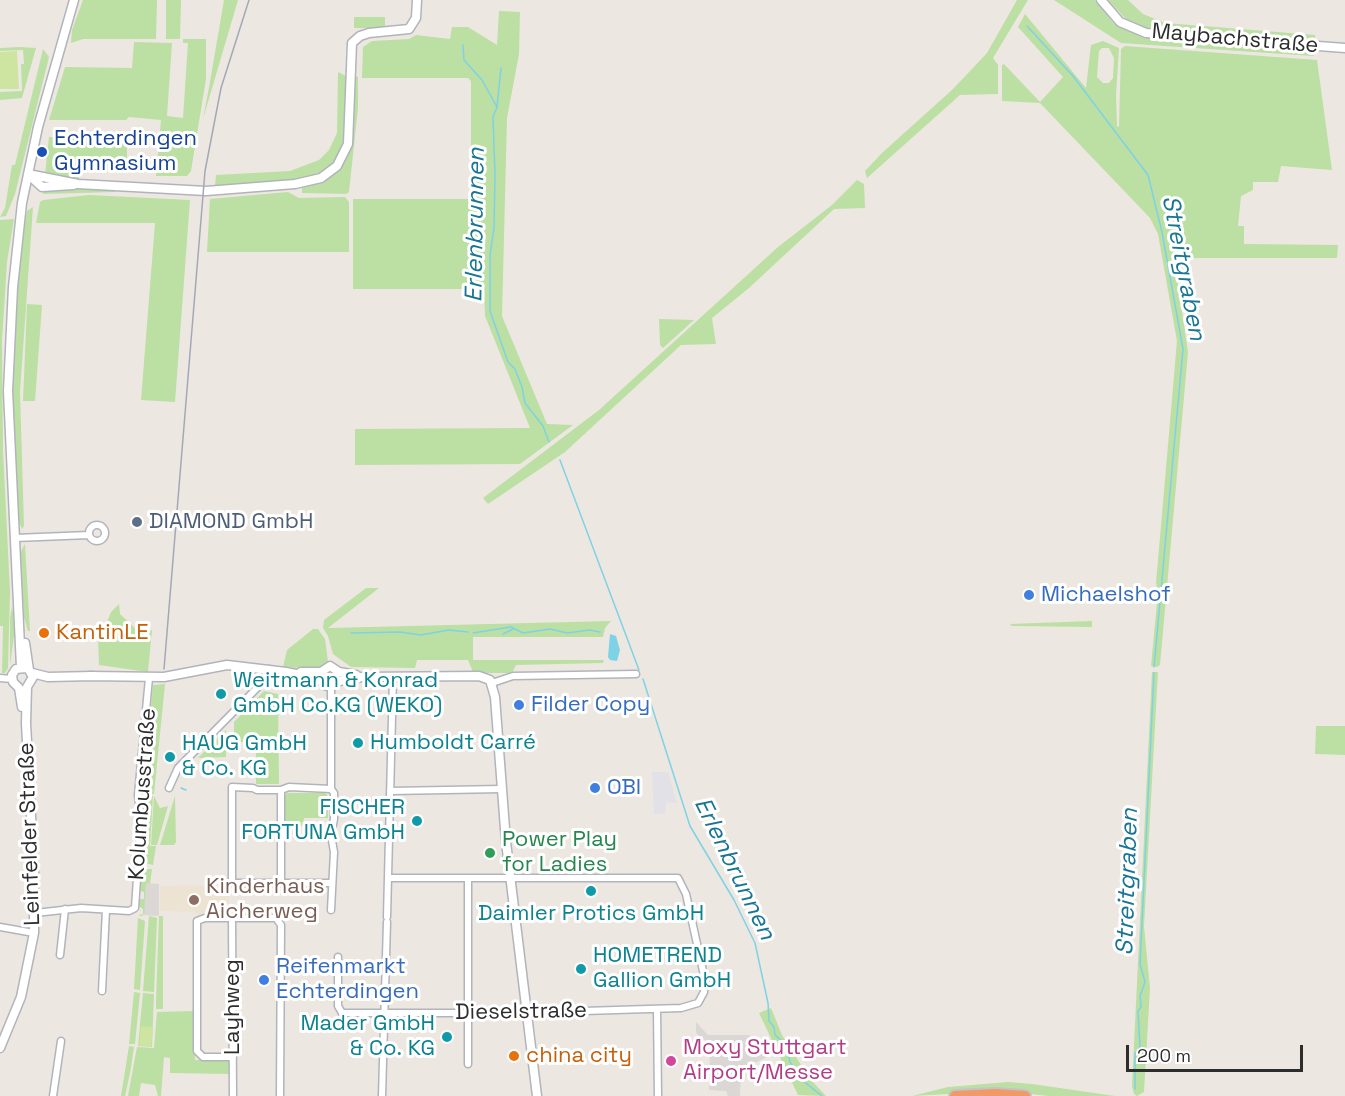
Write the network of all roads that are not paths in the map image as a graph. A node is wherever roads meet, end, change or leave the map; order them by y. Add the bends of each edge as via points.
1 (74, 0) edge
2 (417, 0) edge
3 (1101, 0) edge
4 (1345, 48) edge
5 (28, 174) junction
6 (78, 184) junction
7 (42, 187) junction
8 (22, 202) junction
9 (89, 534) dead end
10 (15, 538) junction
11 (269, 669) junction
12 (636, 674) dead end
13 (320, 676) junction
14 (339, 676) junction
15 (393, 677) junction
16 (0, 678) edge
17 (27, 678) junction
18 (149, 678) junction
19 (12, 679) junction
20 (492, 683) junction
21 (331, 687) junction
22 (169, 788) dead end
23 (331, 789) junction
24 (502, 789) junction
25 (281, 790) junction
26 (390, 791) junction
27 (388, 878) junction
28 (468, 878) junction
29 (510, 878) junction
30 (281, 883) junction
31 (331, 883) junction
32 (65, 909) junction
33 (106, 910) junction
34 (331, 910) dead end
35 (35, 913) junction
36 (232, 918) junction
37 (0, 927) edge
38 (34, 933) junction
39 (60, 955) dead end
40 (338, 957) dead end
41 (102, 991) dead end
42 (657, 1009) junction
43 (527, 1012) junction
44 (384, 1013) junction
45 (469, 1013) junction
46 (61, 1041) dead end
47 (0, 1048) edge
48 (233, 1057) junction
49 (468, 1064) dead end
50 (53, 1096) edge
51 (233, 1096) edge
52 (280, 1096) edge
53 (382, 1096) edge
54 (537, 1096) edge
55 (658, 1096) edge
56 (955, 1096) edge
57 (1025, 1096) edge

1 - 5 main road, Leinfelder Straße via 45,96
2 - 6 main road via 412,26 403,31 360,36 352,43 348,144 345,155 332,171 309,182 206,190
3 - 4 main road, Maybachstraße via 1120,22 1151,34
5 - 6 main road
5 - 7 main road
5 - 8 main road, Leinfelder Straße
6 - 7 main road
7 - 8 main road via 28,193
8 - 10 main road, Leinfelder Straße via 9,381
9 - 10 street
10 - 17 main road, Leinfelder Straße
11 - 13 main road
11 - 18 main road via 227,665
11 - 22 street via 261,684 178,768
12 - 20 street via 513,676
13 - 14 main road via 330,666
13 - 21 main road via 324,685
14 - 15 main road
14 - 21 main road
15 - 20 main road via 478,676
15 - 26 street
16 - 19 street
17 - 18 main road
17 - 19 main road
17 - 19 main road via 14,672
17 - 35 main road, Leinfelder Straße
18 - 33 street, Kolumbusstraße via 138,795 141,819 134,910
20 - 24 main road
21 - 23 street
23 - 25 street
23 - 31 street
24 - 26 street
24 - 29 main road
25 - 30 street
25 - 30 street via 232,788 232,883
26 - 27 street
27 - 28 street
27 - 44 street
28 - 29 street
28 - 45 street
29 - 42 street, Dieselstraße via 674,877 684,887 705,986 702,998 688,1008
29 - 43 main road
30 - 31 street
31 - 34 street
32 - 33 street
32 - 35 street
32 - 39 street
33 - 41 street
35 - 38 main road, Leinfelder Straße
36 - 48 street, Layhweg
36 - 48 street via 197,921 197,1051 203,1057
36 - 52 street via 280,921
37 - 38 street
38 - 47 main road, Leinfelder Straße via 21,997
40 - 44 street, Dieselstraße via 340,1013
42 - 43 street, Dieselstraße
42 - 55 street
43 - 45 street, Dieselstraße
43 - 54 main road
44 - 45 street, Dieselstraße
44 - 53 street
45 - 49 street
46 - 50 street
48 - 51 street, Layhweg
56 - 57 highway

